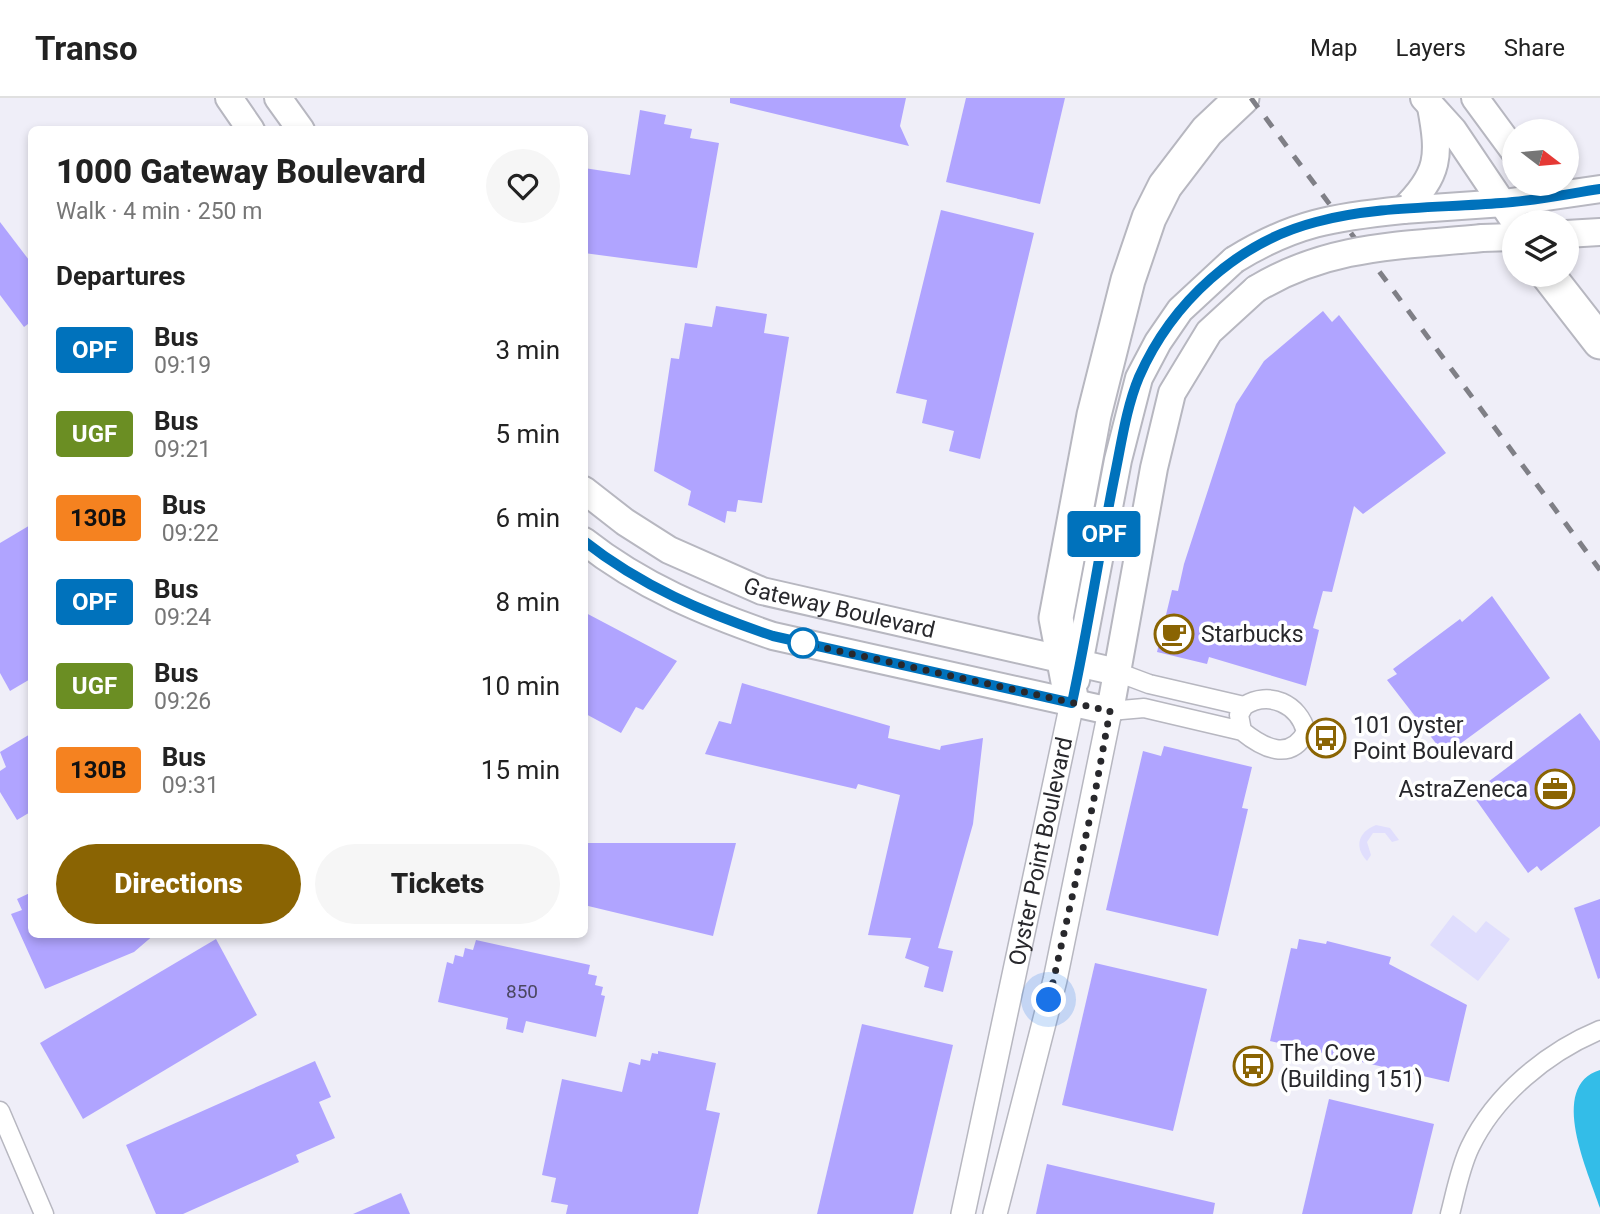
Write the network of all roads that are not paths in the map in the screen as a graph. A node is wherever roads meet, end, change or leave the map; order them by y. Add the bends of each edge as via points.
1 (229, 98) edge
2 (278, 98) edge
3 (1242, 98) edge
4 (1475, 98) edge
5 (1428, 103) edge
6 (248, 126) edge
7 (298, 126) edge
8 (1502, 135) edge
9 (1531, 196) edge
10 (1403, 210) junction
11 (1507, 210) edge
12 (1513, 210) edge
13 (1502, 212) edge
14 (1600, 232) edge
15 (1579, 233) edge
16 (1502, 237) edge
17 (1557, 287) edge
18 (1600, 342) edge
19 (588, 493) edge
20 (588, 544) edge
21 (1072, 662) junction
22 (1117, 672) junction
23 (1072, 703) junction
24 (1244, 706) junction
25 (1110, 711) junction
26 (1242, 731) junction
27 (1600, 1030) edge
28 (0, 1111) edge
29 (44, 1214) edge
30 (963, 1214) edge
31 (995, 1214) edge
32 (1450, 1214) edge

1 - 6 main road
2 - 7 main road
3 - 21 highway via 1185,157 1149,218 1119,314 1082,470 1056,618
4 - 8 main road
5 - 10 main road via 1438,158 1421,192
5 - 11 main road via 1453,130
9 - 12 main road
10 - 13 main road via 1446,207
10 - 21 main road, bridge via 1318,221 1264,242 1234,260 1180,310 1139,378
14 - 15 main road
16 - 22 main road, Oyster Point Boulevard, bridge via 1328,256 1256,289 1209,332 1172,393
17 - 18 highway
19 - 21 main road, Gateway Boulevard via 669,550 762,591
20 - 23 main road, Gateway Boulevard via 650,585 763,632
21 - 22 main road, Gateway Boulevard
21 - 23 highway
22 - 24 street
22 - 25 main road, Oyster Point Boulevard
23 - 25 main road, Gateway Boulevard
23 - 30 street, Oyster Point Boulevard
24 - 26 street via 1239,715
24 - 26 street via 1263,699 1279,701 1303,718 1306,732 1291,750 1278,750
25 - 26 street via 1144,708
25 - 31 street, Oyster Point Boulevard via 1055,980
27 - 32 street via 1563,1049 1506,1094 1471,1146
28 - 29 street

